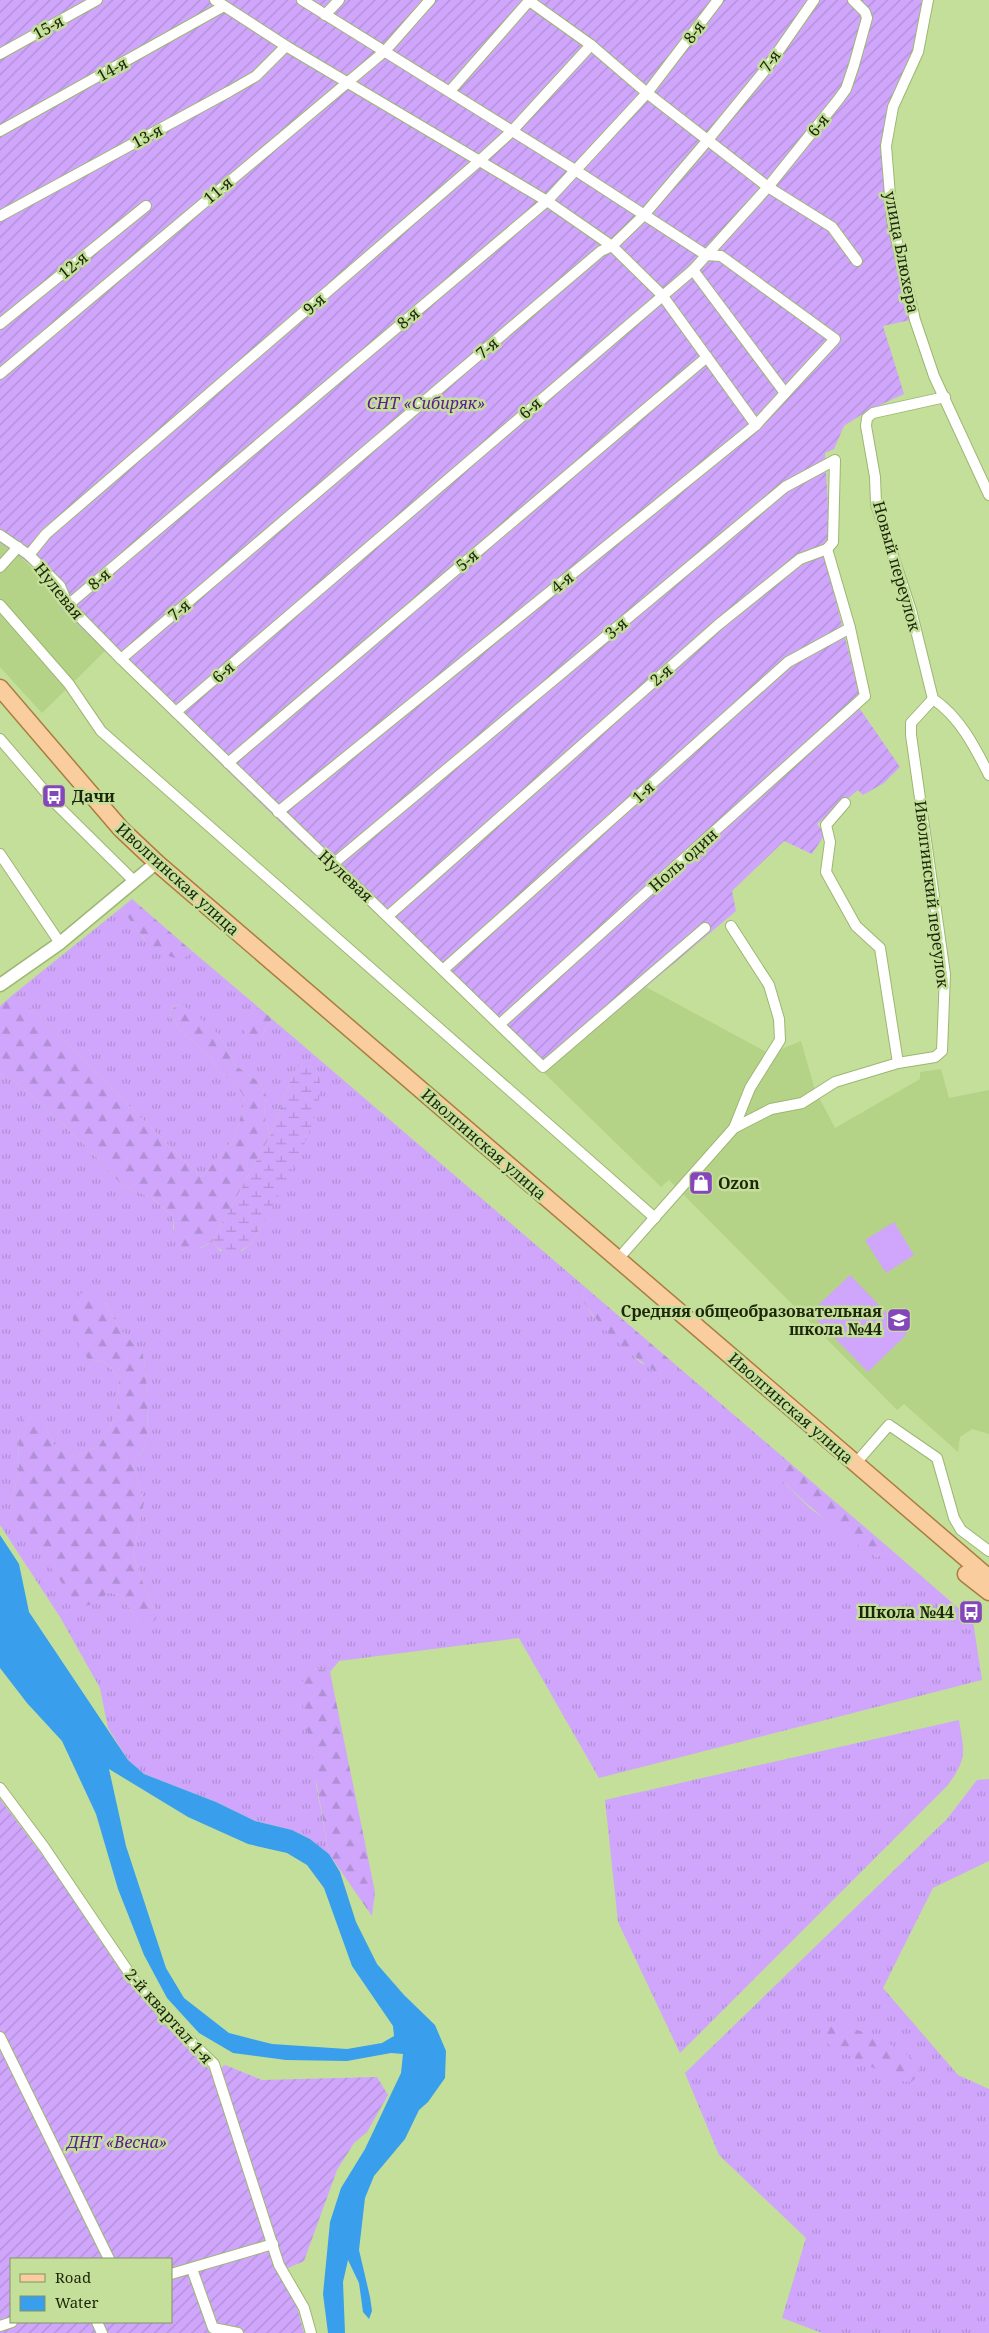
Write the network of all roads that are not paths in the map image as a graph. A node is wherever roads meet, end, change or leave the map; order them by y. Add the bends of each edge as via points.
1 (96, 0) edge
2 (215, 0) edge
3 (302, 0) edge
4 (339, 0) edge
5 (430, 0) edge
6 (528, 0) edge
7 (718, 0) edge
8 (814, 0) edge
9 (854, 0) edge
10 (928, 0) edge
11 (224, 6) junction
12 (325, 15) junction
13 (591, 45) junction
14 (286, 46) junction
15 (385, 51) junction
16 (0, 54) edge
17 (348, 82) junction
18 (450, 91) junction
19 (647, 93) junction
20 (0, 131) edge
21 (511, 132) junction
22 (707, 141) junction
23 (478, 162) junction
24 (575, 170) junction
25 (768, 187) junction
26 (547, 201) junction
27 (146, 206) dead end
28 (0, 216) edge
29 (642, 216) junction
30 (612, 246) junction
31 (706, 255) junction
32 (857, 261) dead end
33 (693, 270) junction
34 (662, 295) junction
35 (0, 324) edge
36 (707, 357) junction
37 (0, 374) edge
38 (785, 393) junction
39 (945, 396) junction
40 (756, 425) junction
41 (989, 495) edge
42 (0, 535) edge
43 (18, 547) junction
44 (828, 549) junction
45 (29, 555) junction
46 (0, 567) edge
47 (0, 605) edge
48 (68, 605) junction
49 (850, 628) junction
50 (121, 659) junction
51 (0, 688) edge
52 (933, 699) junction
53 (0, 703) edge
54 (176, 712) junction
55 (0, 739) edge
56 (228, 763) junction
57 (989, 775) edge
58 (845, 803) dead end
59 (278, 812) junction
60 (0, 854) edge
61 (333, 864) junction
62 (150, 868) junction
63 (134, 881) junction
64 (388, 916) junction
65 (731, 926) dead end
66 (705, 928) dead end
67 (60, 943) junction
68 (444, 970) junction
69 (0, 985) edge
70 (500, 1024) junction
71 (898, 1063) junction
72 (734, 1128) junction
73 (654, 1218) junction
74 (618, 1259) junction
75 (855, 1464) junction
76 (989, 1551) edge
77 (989, 1578) edge
78 (989, 1592) edge
79 (0, 1788) edge
80 (0, 2037) edge
81 (272, 2244) junction
82 (109, 2258) edge
83 (192, 2269) junction
84 (172, 2274) edge
85 (238, 2333) edge
86 (311, 2333) edge

1 - 16 street, 15-я
2 - 11 street
3 - 12 street
4 - 12 street
5 - 15 street, 11-я
6 - 13 street
6 - 18 street
7 - 19 street, 8-я
8 - 22 street, 7-я via 766,69
9 - 25 street, 6-я via 867,18 846,89
10 - 39 street, улица Блюхера via 918,52 894,106 886,146 892,220 915,320 934,376
11 - 14 street
11 - 20 street, 14-я
12 - 15 street
13 - 19 street
13 - 21 street, 9-я
14 - 17 street
14 - 28 street, 13-я via 256,76
15 - 17 street, 11-я
15 - 18 street
17 - 23 street
17 - 37 street, 11-я
18 - 21 street
19 - 22 street
19 - 24 street, 8-я
21 - 23 street, 9-я
21 - 24 street
22 - 25 street
22 - 29 street, 7-я
23 - 26 street
23 - 45 street, 9-я via 46,534
24 - 26 street, 8-я
24 - 29 street
25 - 31 street, 6-я
25 - 32 street via 832,227
26 - 30 street
26 - 48 street, 8-я
27 - 35 street, 12-я
29 - 30 street, 7-я
29 - 31 street
30 - 34 street
30 - 50 street, 7-я via 601,251
31 - 33 street, 6-я
31 - 38 street, 4-я via 721,256 835,339
33 - 34 street, 6-я
33 - 38 street
34 - 36 street
34 - 54 street, 6-я
36 - 40 street
36 - 56 street, 5-я
38 - 40 street, 4-я
39 - 41 street, улица Блюхера
39 - 52 street, Новый переулок via 873,414 867,418 866,426 876,504 911,610
40 - 59 street, 4-я
42 - 43 street, Нулевая
43 - 45 street, Нулевая
43 - 46 street
44 - 49 street
44 - 61 street, 3-я via 833,542 835,460 786,487
44 - 64 street, 2-я via 800,559 718,625
45 - 48 street, Нулевая via 60,586
47 - 73 street via 69,684 101,731
48 - 50 street, Нулевая
49 - 68 street, 1-я via 788,662
49 - 70 street, Ноль один via 865,696
50 - 54 street, Нулевая
51 - 74 main road, Иволгинская улица via 121,829 157,863
52 - 57 street via 948,709 976,749
52 - 71 street, Иволгинский переулок via 911,724 911,734 946,974 943,1044 942,1051 935,1057
53 - 62 main road, Иволгинская улица via 114,834
54 - 56 street, Нулевая
55 - 63 street via 54,802
56 - 59 street, Нулевая
58 - 71 street via 826,825 830,842 826,872 856,926 880,948
59 - 61 street, Нулевая
60 - 67 street
61 - 64 street, Нулевая
62 - 63 street
62 - 78 main road, Иволгинская улица
63 - 67 street
64 - 68 street, Нулевая
65 - 72 street, Иволгинский переулок via 769,985 779,1020 780,1040 750,1088
66 - 70 street, Нулевая via 543,1067
67 - 69 street
68 - 70 street, Нулевая
71 - 72 street, Иволгинский переулок via 835,1082 802,1103 772,1109
72 - 73 street, Иволгинский переулок
73 - 74 street, Иволгинский переулок
74 - 75 main road, Иволгинская улица
75 - 76 street via 889,1425 937,1458 954,1518 961,1530
75 - 77 main road, Иволгинская улица
79 - 81 street, 2-й квартал 1-я via 134,1980 170,2022 214,2064
80 - 82 street
81 - 83 street
81 - 86 street, 2-й квартал 1-я via 279,2264 304,2308
83 - 84 street
83 - 85 street via 213,2328

